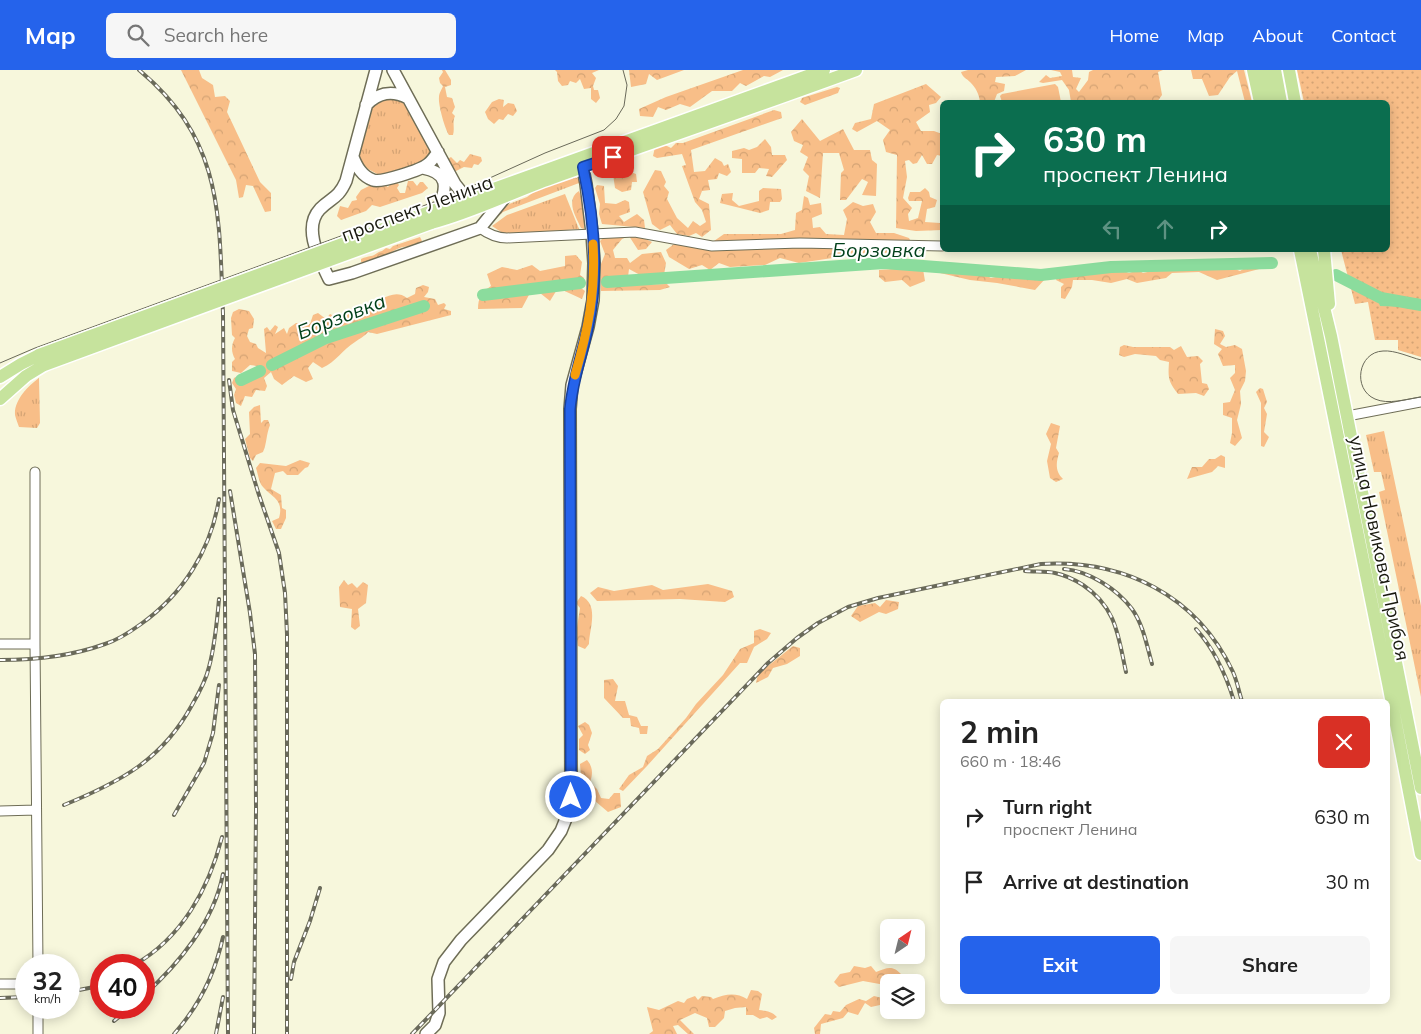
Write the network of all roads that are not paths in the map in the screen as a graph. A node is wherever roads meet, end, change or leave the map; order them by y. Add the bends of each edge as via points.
1 (376, 70) edge
2 (392, 70) edge
3 (824, 70) edge
4 (856, 70) edge
5 (1254, 70) edge
6 (1265, 70) edge
7 (1275, 70) edge
8 (1289, 70) edge
9 (408, 98) junction
10 (1260, 100) edge
11 (1272, 100) edge
12 (1281, 100) edge
13 (1295, 100) edge
14 (366, 105) junction
15 (438, 152) junction
16 (352, 157) junction
17 (581, 162) junction
18 (423, 168) junction
19 (507, 195) junction
20 (467, 199) junction
21 (433, 215) junction
22 (449, 218) junction
23 (480, 228) junction
24 (592, 233) junction
25 (462, 234) junction
26 (940, 246) edge
27 (1293, 252) edge
28 (1300, 252) edge
29 (1310, 252) edge
30 (1324, 252) edge
31 (1310, 303) junction
32 (1331, 336) junction
33 (42, 360) junction
34 (1, 376) edge
35 (10, 389) junction
36 (0, 399) edge
37 (1421, 402) edge
38 (1340, 417) junction
39 (36, 472) dead end
40 (0, 644) edge
41 (35, 644) junction
42 (1421, 788) edge
43 (0, 810) edge
44 (36, 810) junction
45 (1421, 854) edge
46 (38, 954) edge
47 (0, 984) edge
48 (15, 984) edge
49 (38, 1019) edge
50 (38, 1034) edge
51 (426, 1034) edge

1 - 14 street
2 - 9 street
3 - 17 main road, проспект Ленина
4 - 17 main road, проспект Ленина
5 - 10 main road
6 - 11 main road
7 - 12 main road
8 - 13 main road
9 - 14 street via 388,92
9 - 15 street
14 - 16 street
15 - 18 street
15 - 20 street
16 - 18 street via 357,168 374,180
16 - 25 street via 342,191 320,208 313,220 312,237 329,279
17 - 19 main road, проспект Ленина
17 - 20 main road, проспект Ленина
17 - 24 street
18 - 21 street via 439,174 445,184 443,198
19 - 22 main road, проспект Ленина
19 - 23 street
20 - 21 main road, проспект Ленина
21 - 22 main road, проспект Ленина
21 - 33 main road, проспект Ленина, bridge
22 - 25 street
23 - 24 street via 501,238
23 - 25 street
24 - 26 street via 635,232 712,246 800,243
24 - 51 street via 593,300 572,385 570,409 569,808 561,831 548,850 461,940 444,962 438,979 439,1013 435,1025
27 - 31 main road
28 - 31 main road, улица Новикова-Прибоя
29 - 32 main road, улица Новикова-Прибоя
30 - 32 main road
31 - 38 main road, улица Новикова-Прибоя
32 - 38 main road, улица Новикова-Прибоя
33 - 34 main road, проспект Ленина via 21,364
33 - 35 main road, проспект Ленина
34 - 35 main road via 9,378
35 - 36 main road, проспект Ленина
37 - 38 street
38 - 42 main road, улица Новикова-Прибоя
38 - 45 main road, улица Новикова-Прибоя
39 - 41 street
40 - 41 street
41 - 44 street
43 - 44 street
44 - 46 street
47 - 48 street
49 - 50 street

